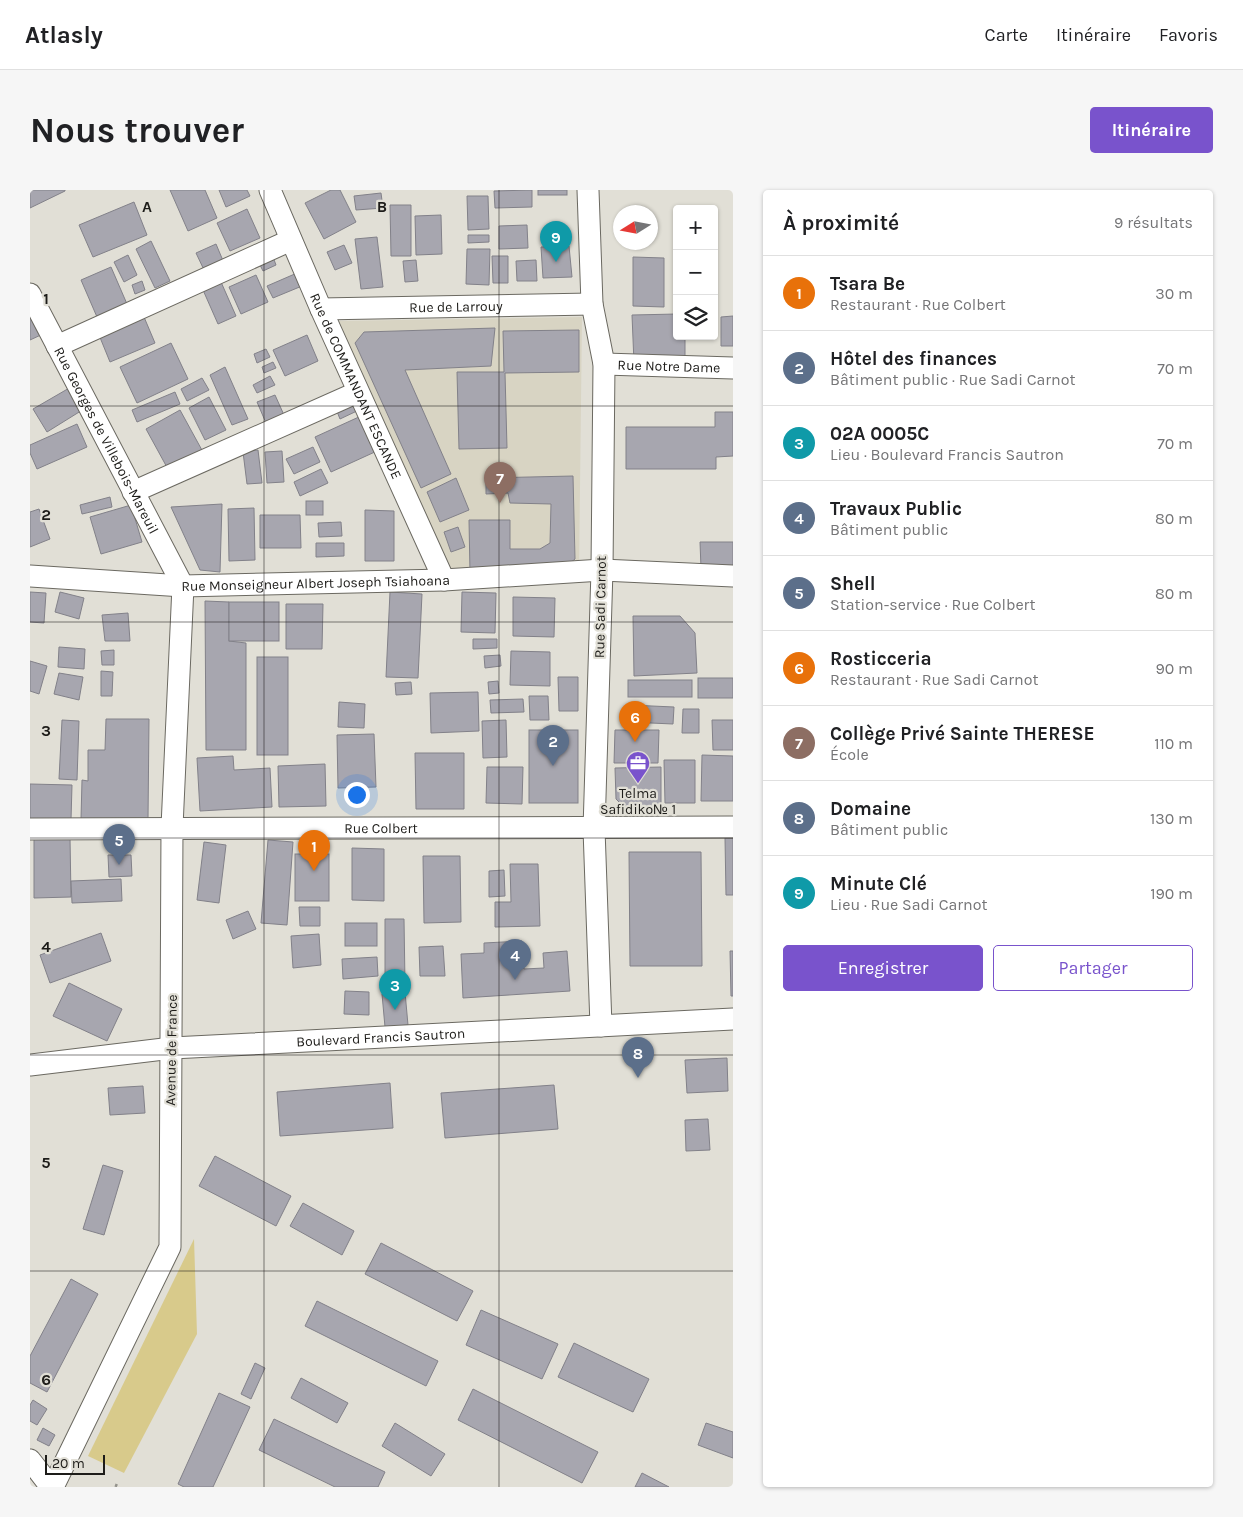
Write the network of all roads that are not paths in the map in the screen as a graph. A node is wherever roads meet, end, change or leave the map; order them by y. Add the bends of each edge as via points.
1 (270, 190) edge
2 (588, 190) edge
3 (291, 240) junction
4 (30, 294) edge
5 (592, 304) junction
6 (321, 309) junction
7 (57, 346) junction
8 (604, 364) junction
9 (733, 368) edge
10 (358, 392) junction
11 (134, 492) junction
12 (602, 570) junction
13 (30, 576) edge
14 (733, 576) edge
15 (444, 580) junction
16 (183, 586) junction
17 (172, 827) junction
18 (733, 827) edge
19 (30, 829) edge
20 (594, 829) junction
21 (733, 1019) edge
22 (601, 1026) junction
23 (172, 1048) junction
24 (30, 1065) edge
25 (30, 1460) edge
26 (52, 1487) edge

1 - 3 street, Rue de COMMANDANT ESCANDE
2 - 5 street, Rue Sadi Carnot
3 - 6 street, Rue de COMMANDANT ESCANDE
3 - 7 street
4 - 7 street, Rue Georges de Villebois-Mareuil
5 - 6 street, Rue de Larrouy
5 - 8 street, Rue Sadi Carnot
6 - 10 street, Rue de COMMANDANT ESCANDE
7 - 11 street, Rue Georges de Villebois-Mareuil
8 - 9 street, Rue Notre Dame
8 - 12 street, Rue Sadi Carnot
10 - 11 street
10 - 15 street, Rue de COMMANDANT ESCANDE
11 - 16 street, Rue Georges de Villebois-Mareuil
12 - 14 street, Rue Monseigneur Albert Joseph Tsiahoana
12 - 15 street, Rue Monseigneur Albert Joseph Tsiahoana
12 - 20 street, Rue Sadi Carnot
13 - 16 street, Rue Monseigneur Albert Joseph Tsiahoana
15 - 16 street, Rue Monseigneur Albert Joseph Tsiahoana
16 - 17 street, Avenue de France
17 - 19 street, Rue Colbert
17 - 20 street, Rue Colbert
17 - 23 street, Avenue de France
18 - 20 street, Rue Colbert
20 - 22 street, Rue Sadi Carnot
21 - 22 street, Boulevard Francis Sautron
22 - 23 street, Boulevard Francis Sautron
23 - 24 street, Boulevard Francis Sautron
23 - 26 street, Avenue de France via 168,1175 170,1247
25 - 26 street

